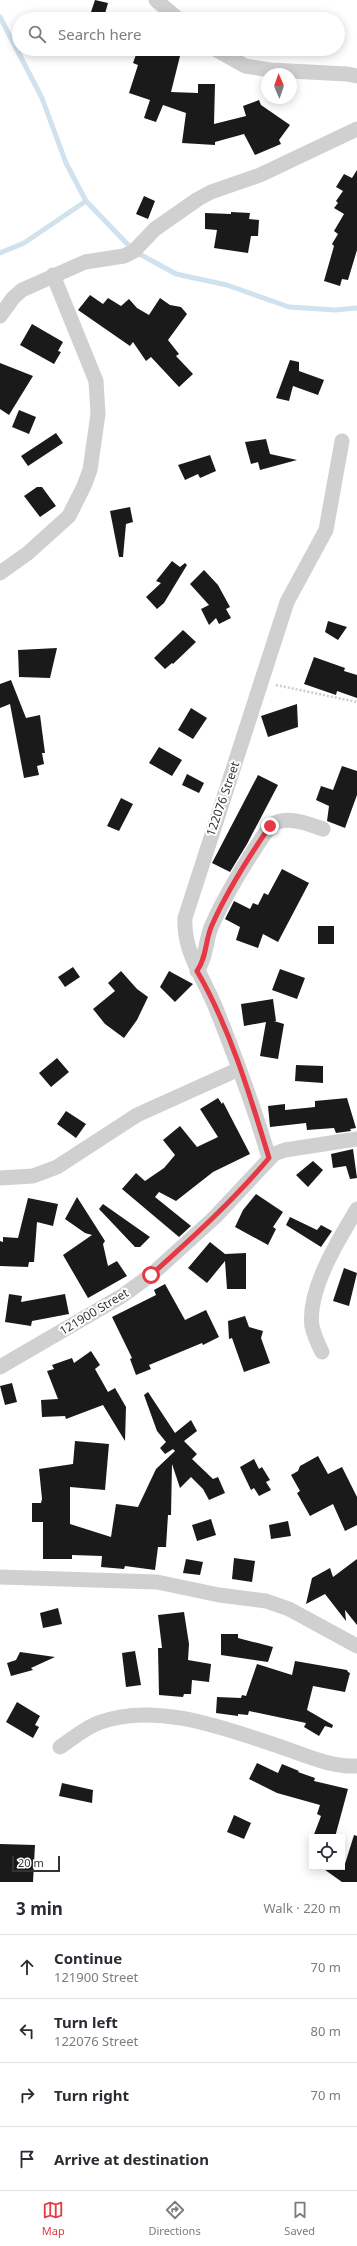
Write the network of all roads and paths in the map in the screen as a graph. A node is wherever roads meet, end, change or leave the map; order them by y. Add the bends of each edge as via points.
1 (156, 0) edge
2 (170, 12) edge
3 (227, 56) edge
4 (357, 76) edge
5 (357, 129) edge
6 (53, 275) junction
7 (0, 316) edge
8 (342, 441) dead end
9 (0, 573) edge
10 (260, 682) junction
11 (357, 702) edge
12 (323, 829) dead end
13 (197, 971) junction
14 (240, 1069) junction
15 (357, 1139) edge
16 (269, 1158) junction
17 (0, 1178) edge
18 (357, 1209) edge
19 (322, 1352) dead end
20 (0, 1367) edge
21 (0, 1577) edge
22 (357, 1646) edge
23 (60, 1747) dead end
24 (357, 1766) edge

1 - 2 street
3 - 4 street via 245,66 270,70
5 - 6 street via 260,175 211,192 155,229 134,251 124,256 84,262
6 - 7 street via 22,290
6 - 9 street via 96,381 98,414 90,470 69,516 28,554
8 - 10 street, 122076 Street via 326,530 287,602
10 - 11 path
10 - 13 street, 122076 Street via 187,909 186,937
12 - 13 street via 289,820 275,822 270,826 225,896 210,930 203,962
13 - 14 street, 122076 Street via 215,1006
14 - 16 street, 122076 Street
14 - 17 street via 137,1115 57,1167 33,1176
15 - 16 street, 121900 Street via 285,1150
16 - 20 street, 121900 Street via 215,1217 151,1275 122,1296
18 - 19 street via 321,1279 316,1295 312,1325
21 - 22 street via 157,1582 224,1596 266,1601 289,1609
23 - 24 street via 98,1723 133,1714 186,1718 236,1731 334,1764

